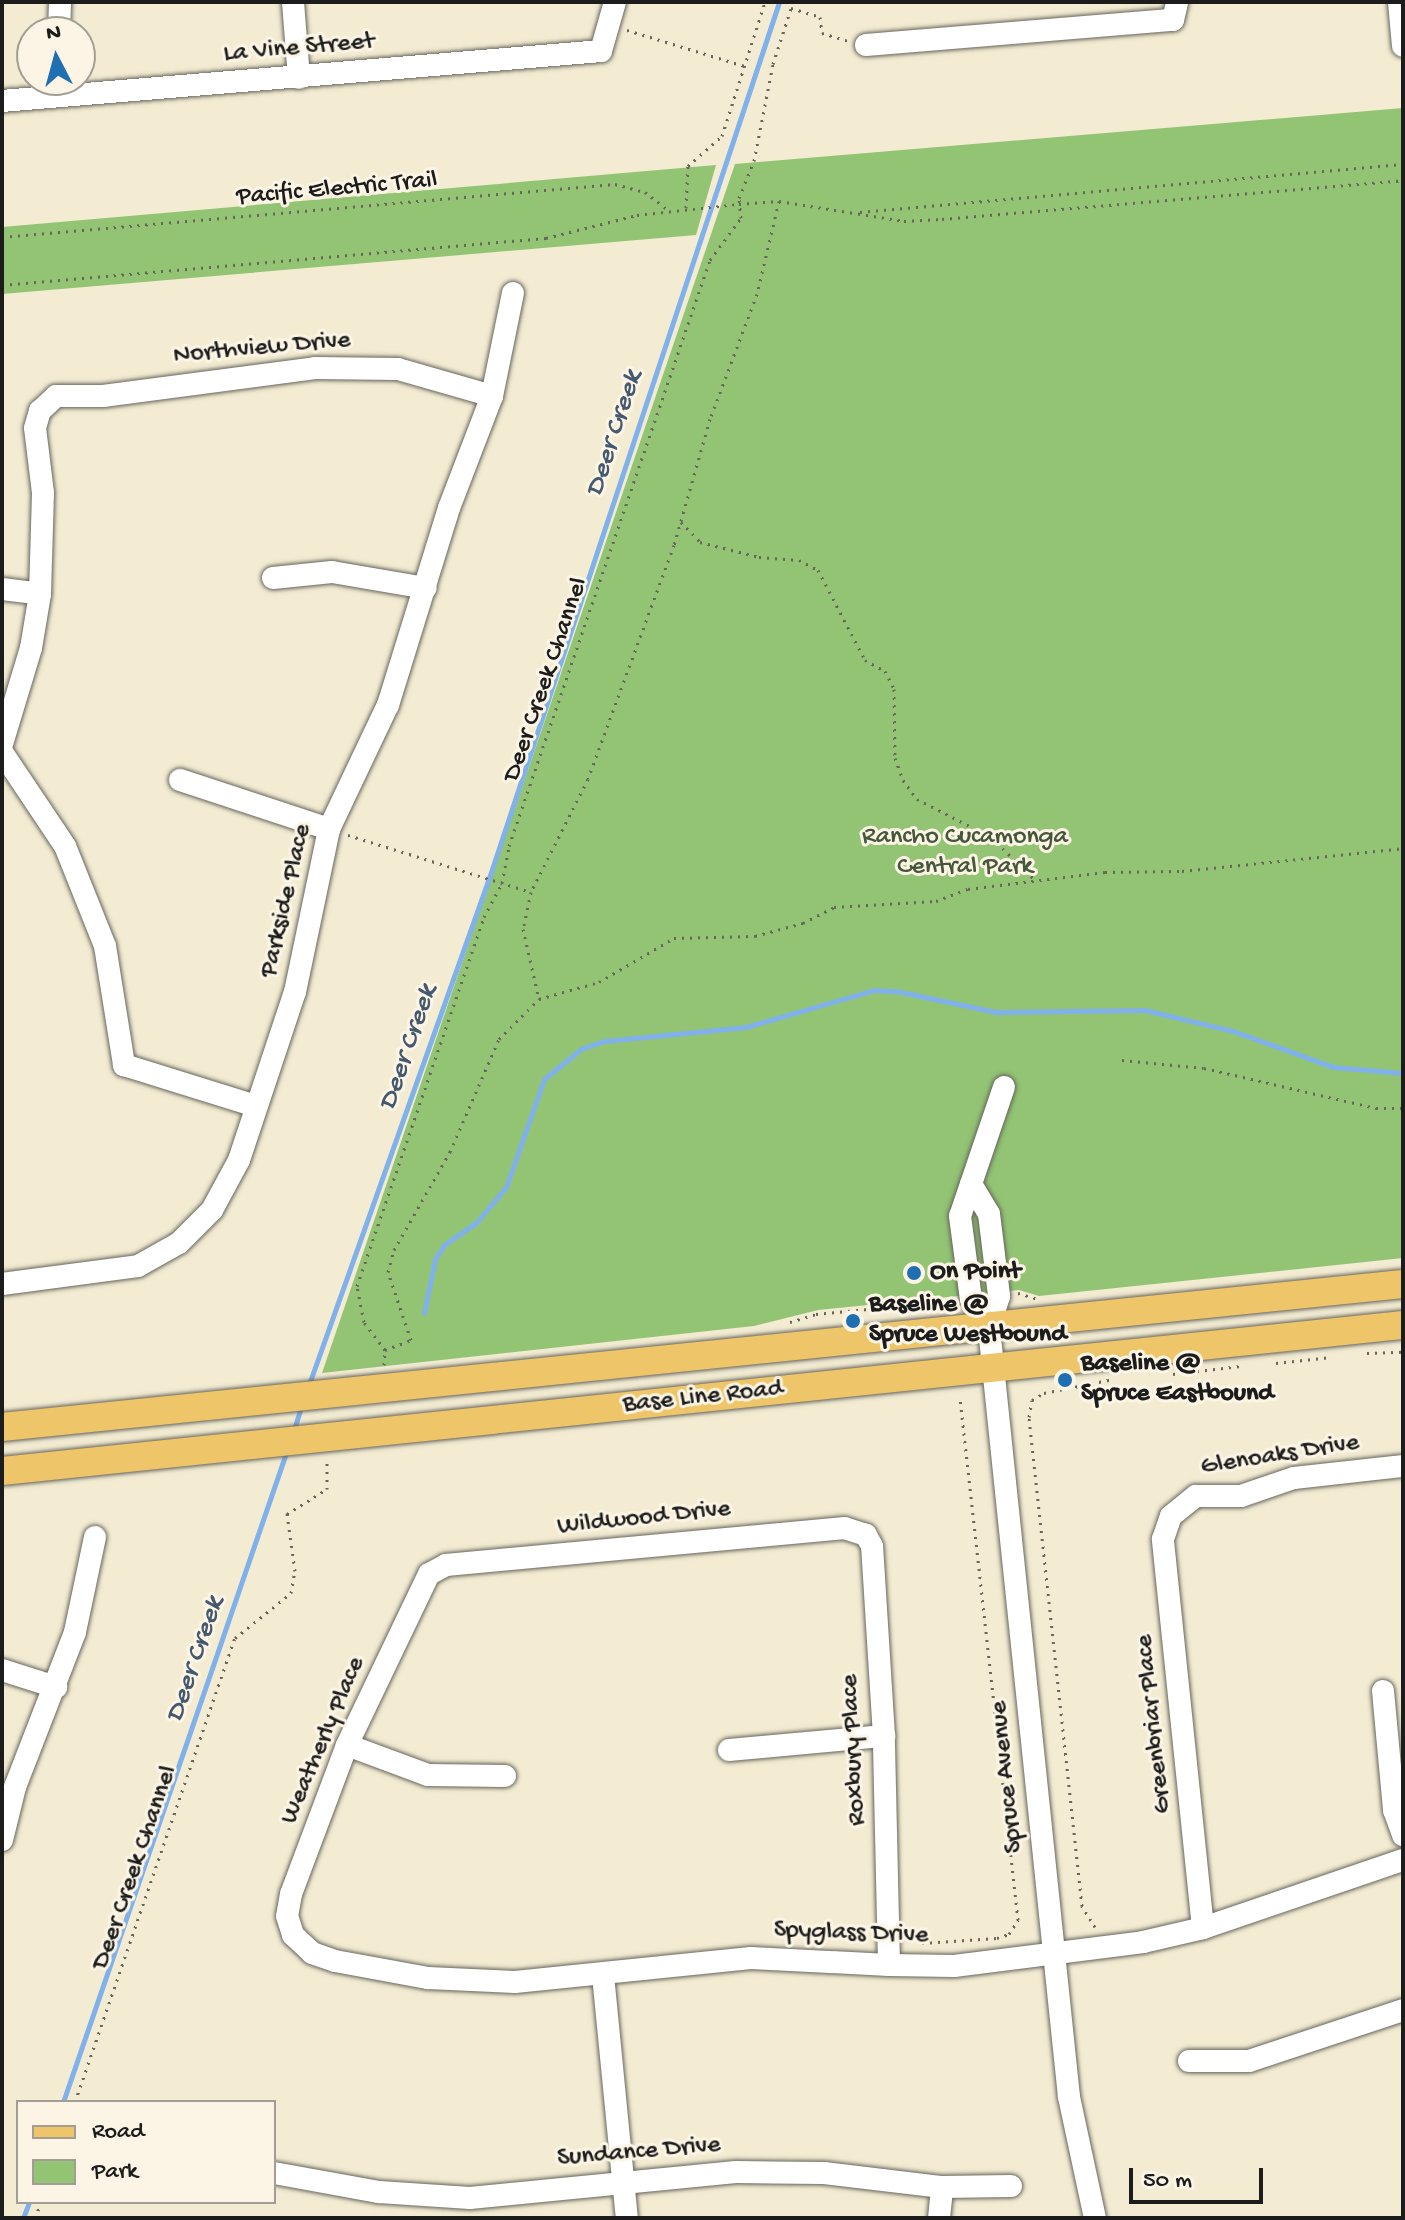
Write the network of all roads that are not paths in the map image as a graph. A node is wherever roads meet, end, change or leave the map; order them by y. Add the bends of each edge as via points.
1 (293, 2) edge
2 (615, 2) edge
3 (1399, 2) edge
4 (1175, 11) edge
5 (866, 45) road end
6 (1403, 46) edge
7 (299, 78) junction
8 (96, 87) edge
9 (25, 96) edge
10 (2, 101) edge
11 (513, 293) dead end
12 (492, 396) junction
13 (273, 578) dead end
14 (426, 588) junction
15 (2, 589) edge
16 (40, 594) junction
17 (2, 744) edge
18 (2, 752) edge
19 (180, 780) dead end
20 (329, 829) junction
21 (1004, 1087) dead end
22 (256, 1106) junction
23 (2, 1284) edge
24 (1403, 1284) edge
25 (1403, 1325) edge
26 (989, 1328) junction
27 (994, 1367) junction
28 (2, 1427) edge
29 (1403, 1466) edge
30 (2, 1471) edge
31 (1171, 1516) joint
32 (866, 1535) joint
33 (95, 1537) dead end
34 (429, 1574) joint
35 (2, 1670) edge
36 (56, 1687) junction
37 (1383, 1691) dead end
38 (884, 1736) junction
39 (347, 1745) junction
40 (729, 1750) dead end
41 (505, 1776) dead end
42 (1403, 1835) edge
43 (2, 1840) edge
44 (1403, 1860) edge
45 (1203, 1928) junction
46 (293, 1935) joint
47 (1055, 1955) junction
48 (889, 1965) junction
49 (603, 1975) junction
50 (1403, 2010) edge
51 (1189, 2061) dead end
52 (276, 2173) edge
53 (623, 2183) junction
54 (1011, 2186) dead end
55 (942, 2187) junction
56 (627, 2218) edge
57 (939, 2218) edge
58 (1095, 2218) edge

1 - 7 street
2 - 7 street, La Vine Street via 601,51
3 - 6 street
4 - 5 street
7 - 8 street, La Vine Street
9 - 10 street, La Vine Street
11 - 12 street, Parkside Place
12 - 14 street, Parkside Place
12 - 16 street, Northview Drive via 398,369 315,368 103,396 56,396 40,411 35,428 43,493
13 - 14 street via 332,572
14 - 20 street, Parkside Place via 388,705
15 - 16 street
16 - 17 street via 31,648
18 - 22 street via 65,846 105,946 124,1065
19 - 20 street
20 - 22 street, Parkside Place via 295,992
21 - 26 street via 971,1184 989,1214 999,1296
22 - 23 street, Parkside Place via 239,1160 212,1210 179,1243 138,1266
24 - 26 main road, Base Line Road
25 - 27 main road, Base Line Road
26 - 27 street, Spruce Avenue
26 - 28 main road, Base Line Road
27 - 30 main road, Base Line Road
27 - 47 street, Spruce Avenue
29 - 31 street, Glenoaks Drive via 1294,1478 1241,1496 1196,1496
31 - 45 street, Greenbriar Place via 1163,1539
32 - 34 street, Wildwood Drive via 845,1528 446,1565
32 - 38 street, Roxbury Place via 872,1546
33 - 36 street via 75,1632
34 - 39 street, Weatherly Place
35 - 36 street
36 - 43 street via 15,1787
37 - 42 street via 1394,1810
38 - 40 street
38 - 48 street, Roxbury Place
39 - 41 street via 428,1775
39 - 46 street, Weatherly Place via 291,1894 287,1916
44 - 45 street, Spyglass Drive
45 - 47 street, Spyglass Drive
46 - 49 street, Spyglass Drive via 312,1953 335,1961 428,1978 515,1982
47 - 48 street, Spyglass Drive via 954,1966
47 - 58 street, Spruce Avenue via 1069,2097
48 - 49 street, Spyglass Drive via 751,1958
49 - 53 street
50 - 51 street via 1249,2061
52 - 53 street, Sundance Drive via 379,2192 470,2198
53 - 55 street, Sundance Drive via 786,2171
53 - 56 street
54 - 55 street, Sundance Drive
55 - 57 street

